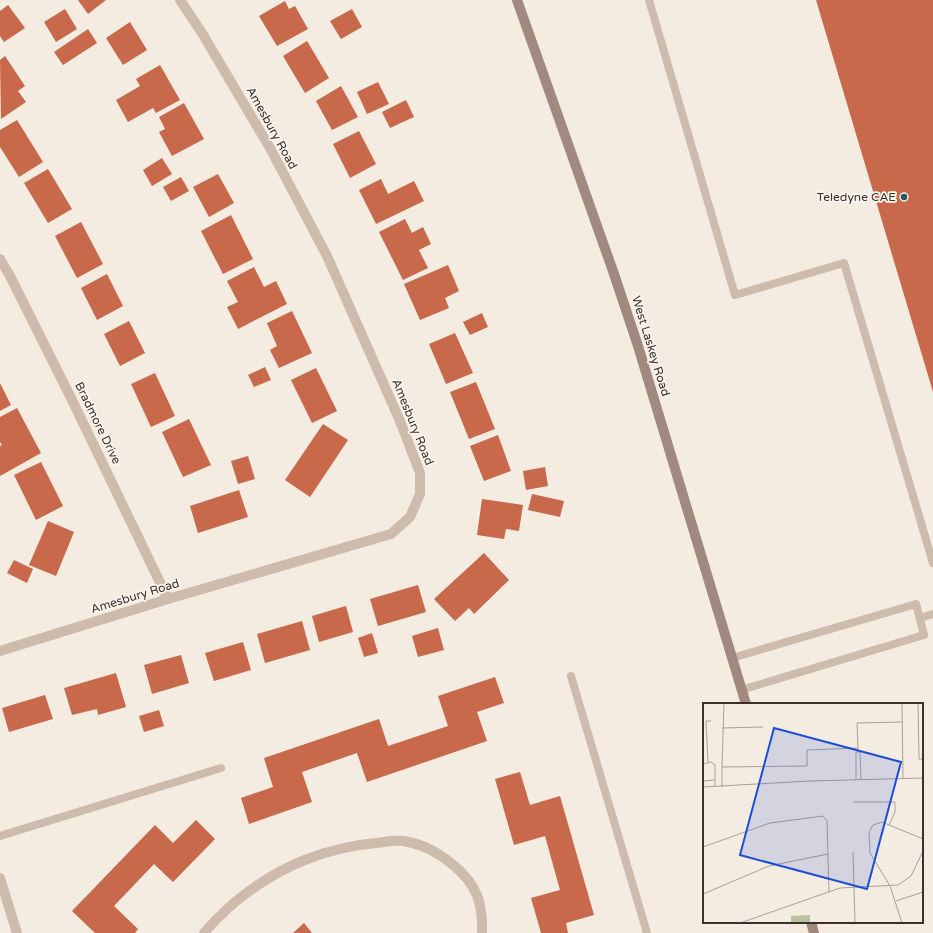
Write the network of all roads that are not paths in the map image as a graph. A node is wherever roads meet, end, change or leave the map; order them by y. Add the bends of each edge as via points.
1 (180, 0) edge
2 (517, 0) edge
3 (649, 0) edge
4 (0, 260) edge
5 (933, 563) edge
6 (168, 599) junction
7 (933, 614) edge
8 (920, 618) junction
9 (0, 651) edge
10 (732, 658) junction
11 (571, 676) dead end
12 (742, 690) junction
13 (746, 703) edge
14 (221, 768) dead end
15 (0, 836) edge
16 (0, 878) edge
17 (811, 923) edge
18 (17, 933) edge
19 (204, 933) edge
20 (482, 933) edge
21 (647, 933) edge
22 (814, 933) edge

1 - 6 street, Amesbury Road via 202,32 270,148 327,256 400,421 420,473 420,494 410,517 391,534
2 - 10 main road, West Laskey Road via 634,333
3 - 5 lane via 735,295 844,263
4 - 6 street, Bradmore Drive via 68,391
6 - 9 street, Amesbury Road
7 - 8 lane
8 - 10 lane via 916,604
8 - 12 lane via 924,635
10 - 12 main road, West Laskey Road
11 - 21 lane
12 - 13 main road, West Laskey Road
14 - 15 lane
16 - 18 street
17 - 22 main road
19 - 20 street via 221,913 249,891 286,868 322,853 359,844 403,841 432,851 460,870 472,884 478,899 483,916

